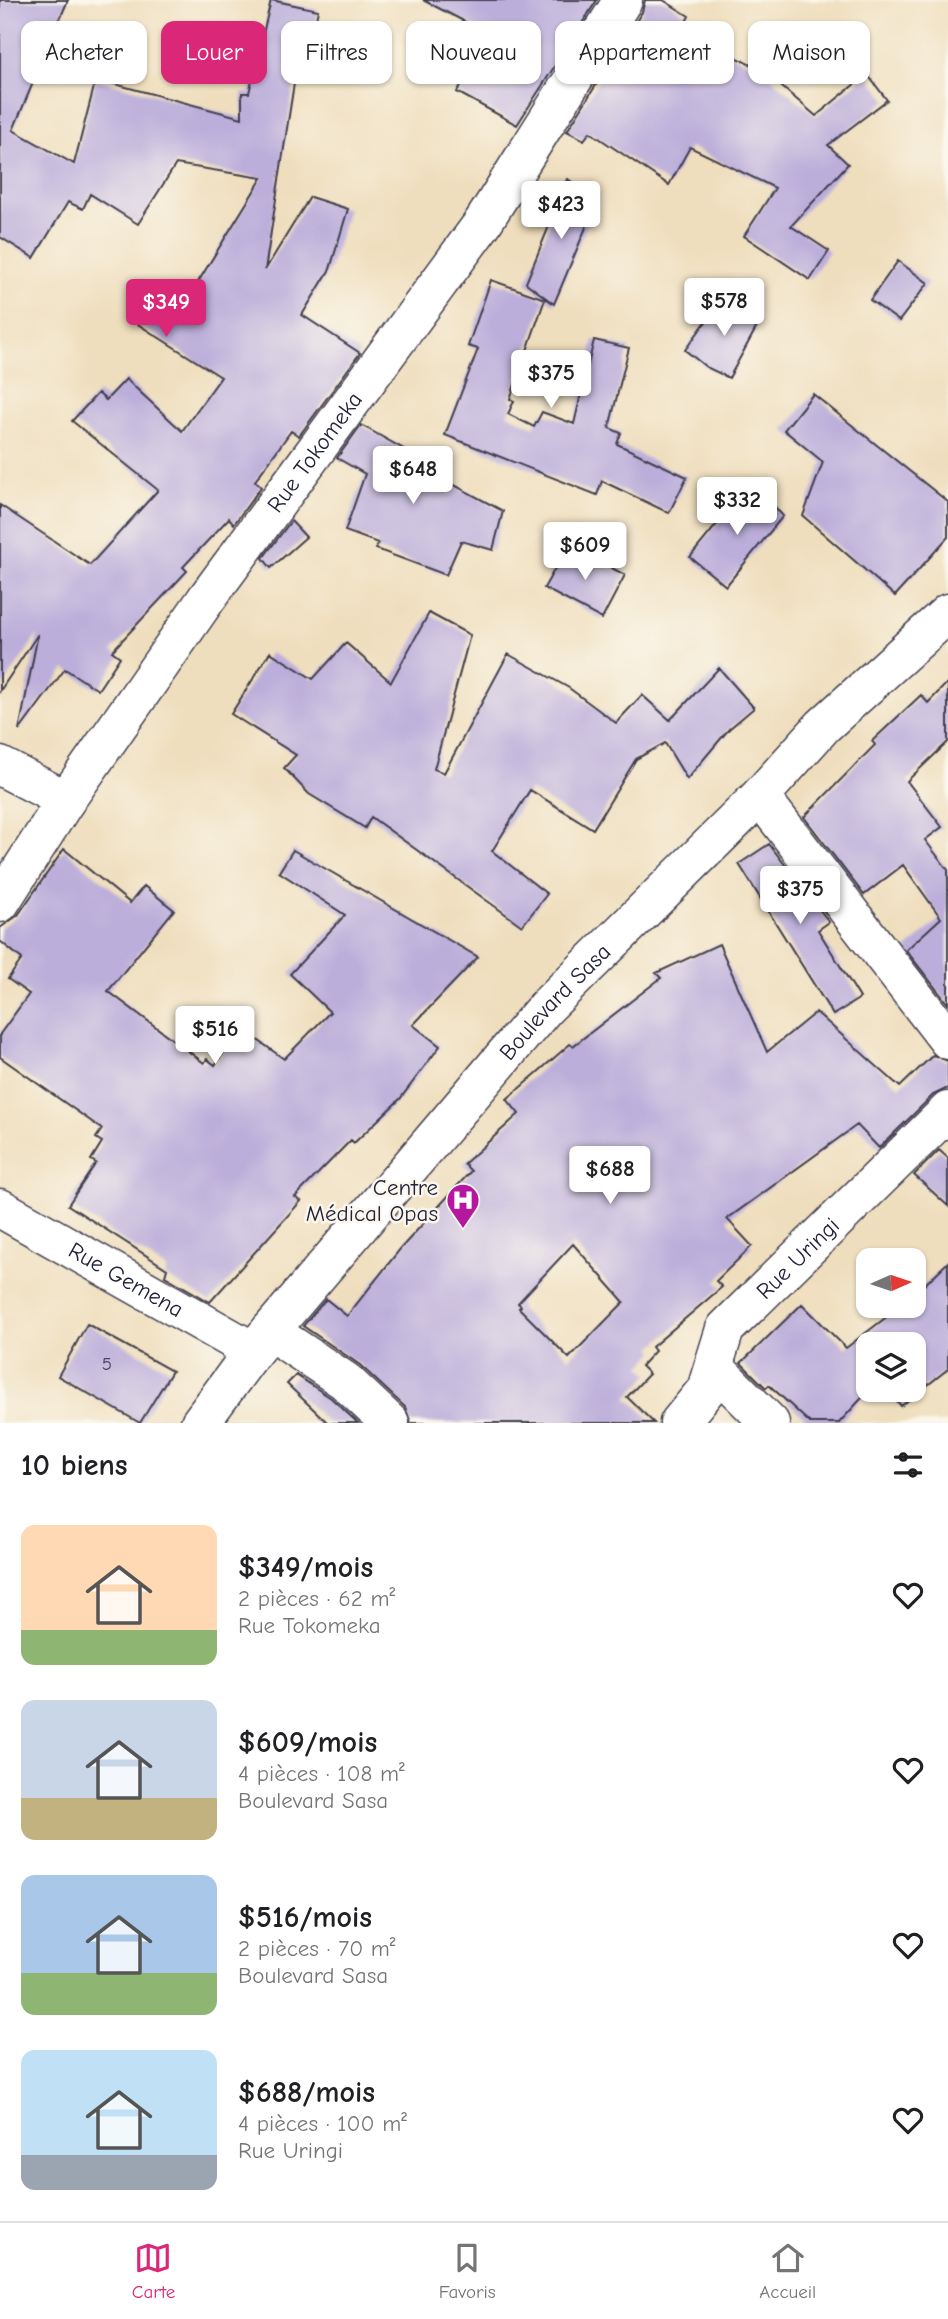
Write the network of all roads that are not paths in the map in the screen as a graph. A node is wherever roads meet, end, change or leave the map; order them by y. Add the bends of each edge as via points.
1 (623, 0) edge
2 (948, 613) edge
3 (0, 766) edge
4 (760, 796) junction
5 (66, 800) junction
6 (0, 903) edge
7 (948, 1040) edge
8 (948, 1111) edge
9 (0, 1208) edge
10 (261, 1341) junction
11 (715, 1367) junction
12 (200, 1423) edge
13 (390, 1423) edge
14 (679, 1423) edge
15 (770, 1423) edge

1 - 5 street, Rue Tokomeka via 482,224 207,598
2 - 4 street, Boulevard Sasa via 823,726
3 - 5 street
4 - 7 street
4 - 10 street, Boulevard Sasa via 545,1008
5 - 6 street, Rue Tokomeka
8 - 11 street, Rue Uringi via 724,1329
9 - 10 street, Rue Gemena
10 - 12 street, Boulevard Sasa
10 - 13 street, Rue Gemena via 345,1381
11 - 14 street, Rue Uringi via 706,1390
11 - 15 street

